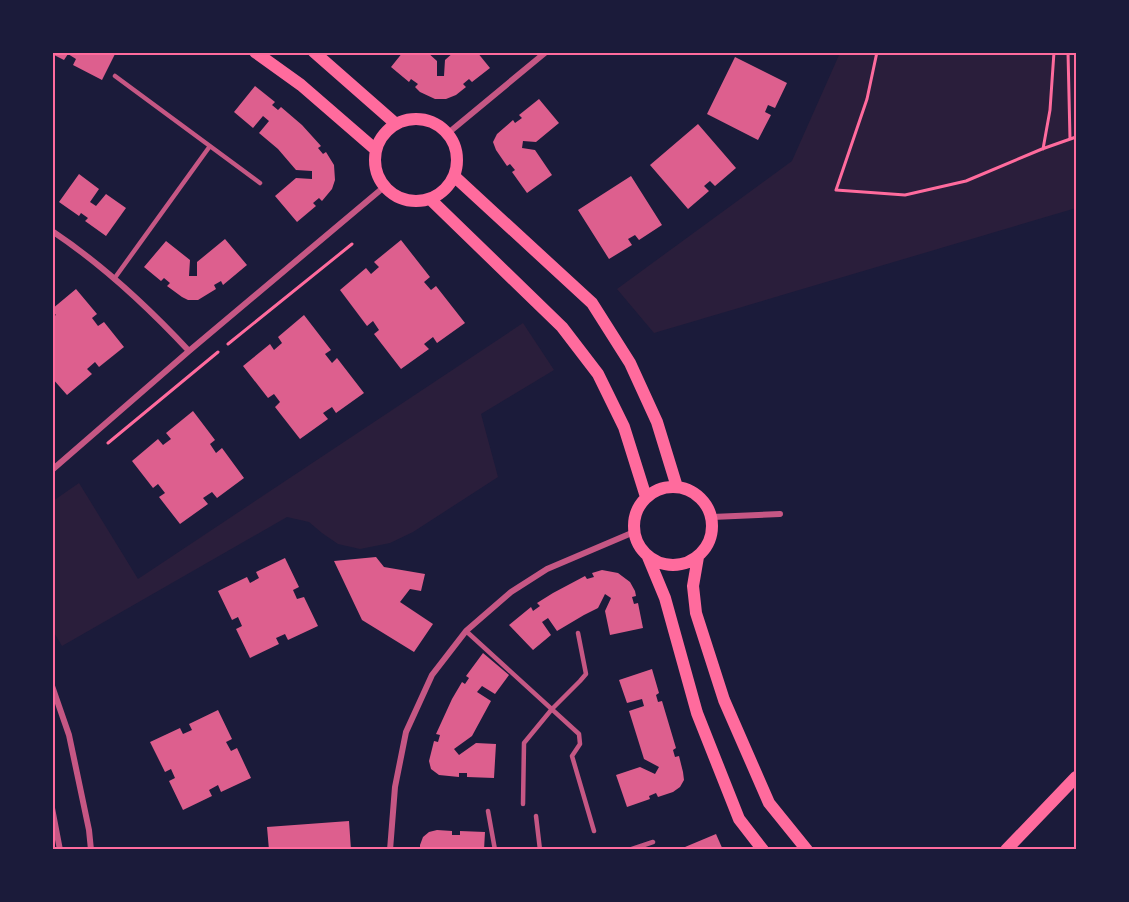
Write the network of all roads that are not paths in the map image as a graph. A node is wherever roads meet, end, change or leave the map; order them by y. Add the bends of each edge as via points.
1 (255, 52) edge
2 (314, 52) edge
3 (546, 52) edge
4 (115, 76) dead end
5 (396, 124) junction
6 (447, 134) junction
7 (210, 146) junction
8 (376, 150) junction
9 (454, 176) junction
10 (260, 183) dead end
11 (384, 187) junction
12 (430, 199) junction
13 (52, 231) edge
14 (114, 279) junction
15 (189, 351) junction
16 (52, 470) edge
17 (678, 487) junction
18 (646, 497) junction
19 (780, 514) dead end
20 (712, 517) junction
21 (634, 532) junction
22 (648, 557) junction
23 (699, 557) junction
24 (466, 631) junction
25 (578, 633) dead end
26 (52, 686) edge
27 (552, 709) junction
28 (1077, 777) edge
29 (523, 804) dead end
30 (52, 808) edge
31 (488, 811) dead end
32 (536, 816) dead end
33 (594, 831) dead end
34 (653, 842) dead end
35 (60, 849) edge
36 (91, 849) edge
37 (390, 849) edge
38 (495, 849) edge
39 (540, 849) edge
40 (630, 849) edge
41 (763, 849) edge
42 (807, 849) edge
43 (1006, 849) edge

1 - 8 main road via 301,85
2 - 5 main road
3 - 6 street
4 - 7 lane
5 - 6 main road via 423,120
5 - 8 main road via 383,135
6 - 9 main road via 456,154
7 - 10 lane
7 - 14 lane
8 - 11 main road via 375,169
9 - 12 main road via 444,190
9 - 17 main road via 592,303 630,363 657,422
11 - 12 main road via 401,199
11 - 15 street
12 - 18 main road via 562,327 598,374 624,426
13 - 14 street
14 - 15 street
15 - 16 street
17 - 18 main road via 661,489
17 - 20 main road via 703,500
18 - 21 main road via 636,513
19 - 20 street
20 - 23 main road via 711,539
21 - 22 main road
21 - 24 street via 547,569 511,592
22 - 23 main road via 673,566
22 - 41 main road via 665,598 698,713 739,819
23 - 42 main road via 693,586 696,613 724,700 769,803
24 - 27 lane
24 - 37 street via 432,675 406,732 395,786
25 - 27 lane via 586,674
26 - 36 street via 69,735
27 - 29 lane via 524,743
27 - 33 lane via 579,734 580,744 572,756
28 - 43 main road
30 - 35 street
31 - 38 lane
32 - 39 lane
34 - 40 lane

